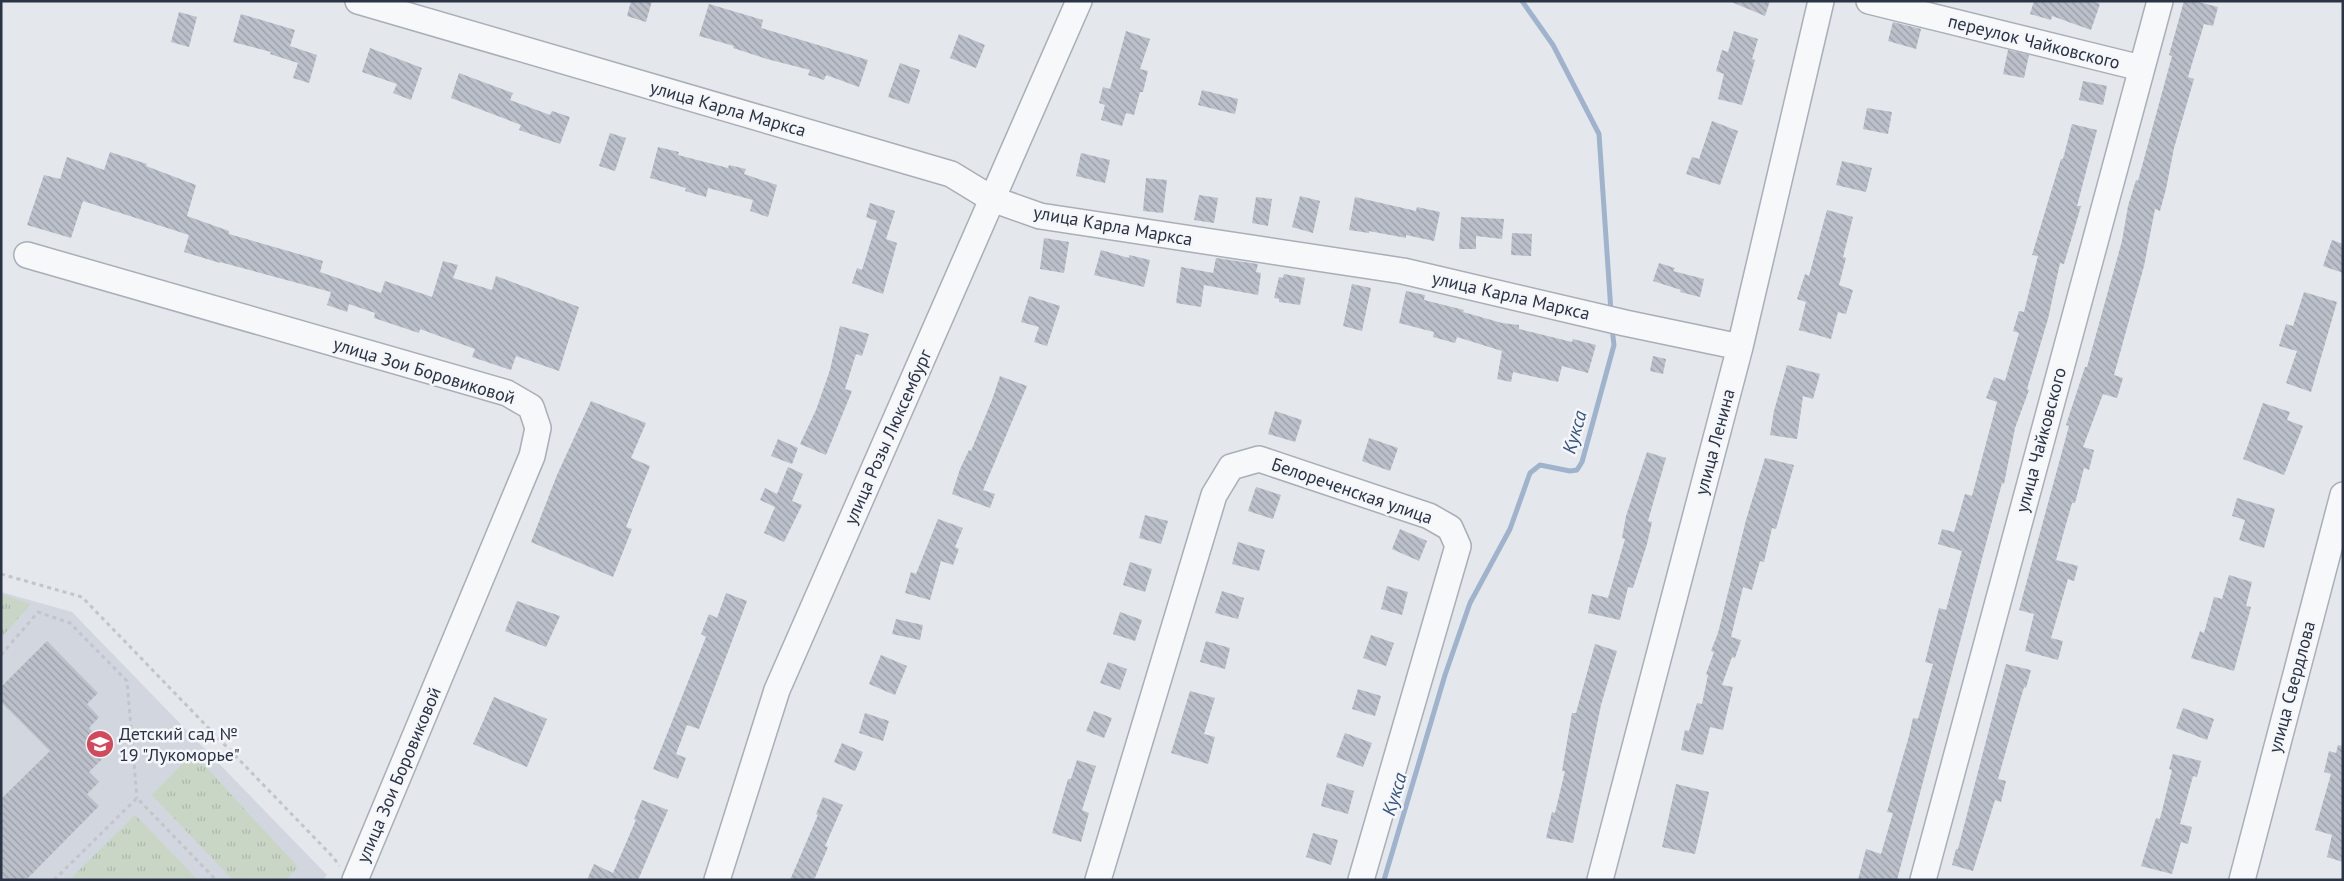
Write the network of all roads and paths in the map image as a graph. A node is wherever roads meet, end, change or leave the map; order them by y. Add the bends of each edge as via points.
1 (358, 1) edge
2 (1079, 1) edge
3 (1821, 1) edge
4 (1870, 1) edge
5 (2160, 1) edge
6 (2141, 68) junction
7 (992, 199) junction
8 (27, 254) dead end
9 (1740, 346) junction
10 (2343, 495) edge
11 (1, 574) edge
12 (1, 655) edge
13 (137, 798) junction
14 (349, 876) edge
15 (54, 880) edge
16 (216, 880) edge
17 (716, 880) edge
18 (1098, 880) edge
19 (1361, 880) edge
20 (1600, 880) edge
21 (1923, 880) edge
22 (2242, 880) edge

1 - 7 street, улица Карла Маркса via 951,174
2 - 7 street, улица Розы Люксембург
3 - 9 street, улица Ленина
4 - 6 street, переулок Чайковского
5 - 6 street, улица Чайковского
6 - 21 street, улица Чайковского
7 - 9 street, улица Карла Маркса via 1040,216 1402,271
7 - 17 street, улица Розы Люксембург via 777,690
8 - 14 street, улица Зои Боровиковой via 507,393 531,407 538,428 532,456
9 - 20 street, улица Ленина
10 - 22 street, улица Свердлова
11 - 14 path via 82,597
12 - 13 path via 38,612 70,623 127,681
13 - 15 path
13 - 16 path
18 - 19 street, Белореченская улица via 1214,495 1232,467 1259,459 1430,516 1450,528 1458,546

